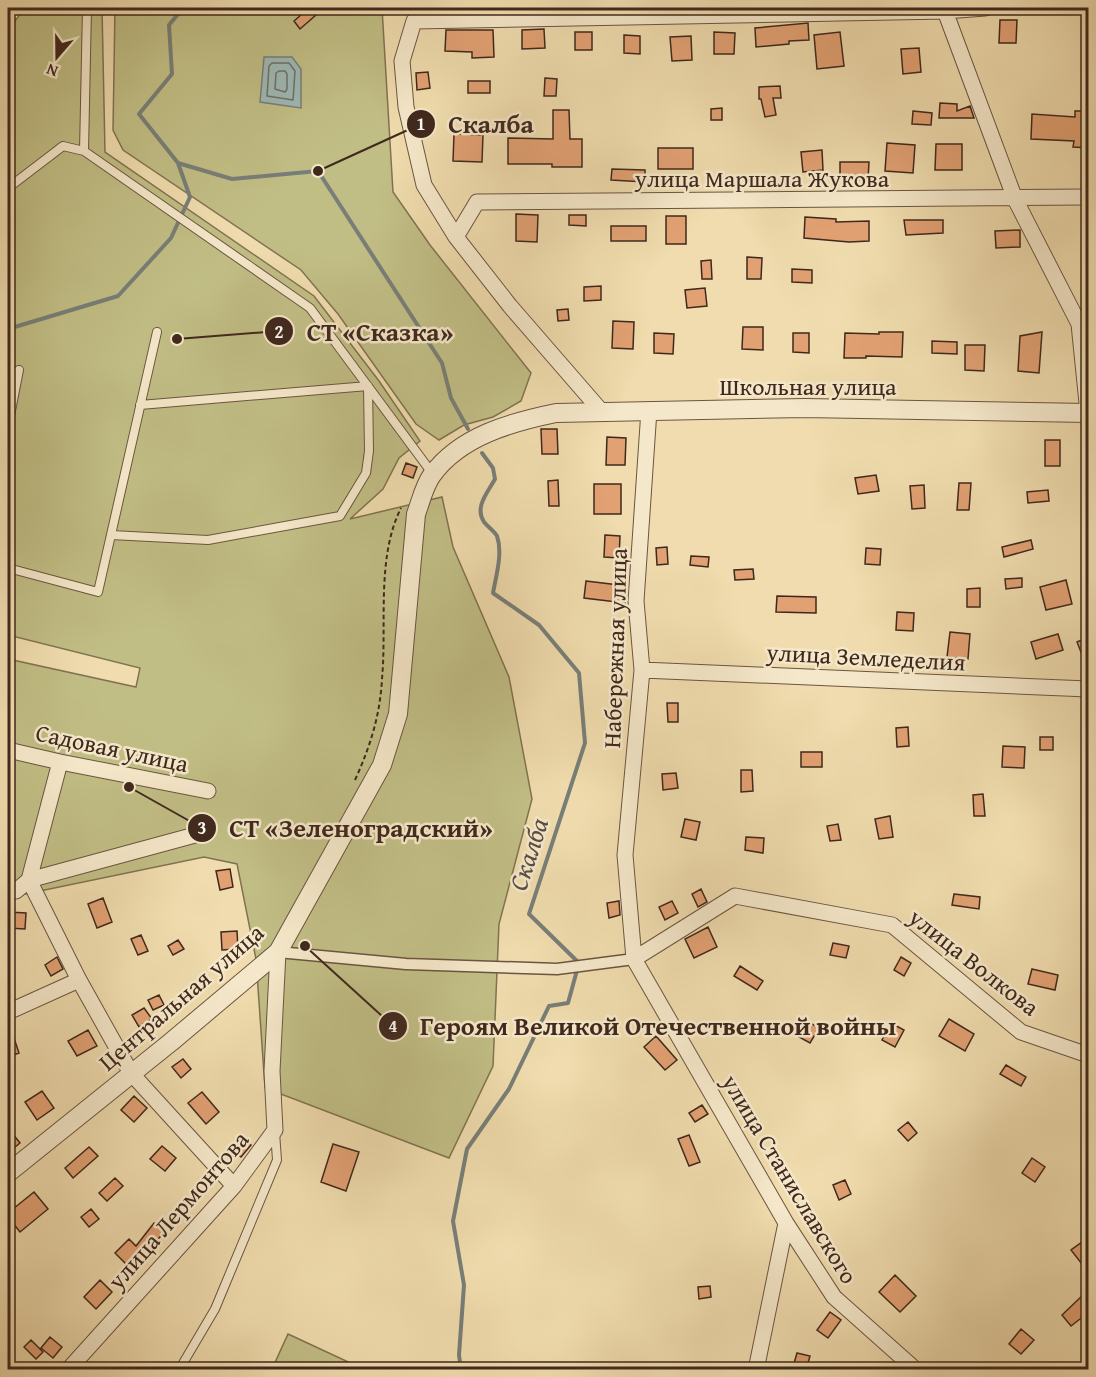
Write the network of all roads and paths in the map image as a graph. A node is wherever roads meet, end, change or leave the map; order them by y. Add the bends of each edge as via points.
1 (19, 8) edge
2 (87, 8) edge
3 (985, 8) edge
4 (945, 12) junction
5 (8, 23) edge
6 (84, 151) junction
7 (8, 188) edge
8 (1089, 197) edge
9 (1015, 199) junction
10 (456, 237) junction
11 (157, 332) dead end
12 (19, 370) dead end
13 (368, 386) junction
14 (140, 405) junction
15 (648, 410) junction
16 (602, 412) junction
17 (1088, 414) edge
18 (8, 426) edge
19 (433, 474) junction
20 (410, 509) junction
21 (111, 535) junction
22 (8, 568) edge
23 (642, 670) junction
24 (1089, 689) edge
25 (8, 750) edge
26 (60, 762) junction
27 (352, 787) dead end
28 (208, 791) dead end
29 (206, 832) dead end
30 (29, 880) junction
31 (8, 889) edge
32 (278, 952) junction
33 (634, 959) junction
34 (79, 980) junction
35 (8, 1012) edge
36 (1089, 1055) edge
37 (131, 1073) junction
38 (275, 1130) junction
39 (8, 1173) edge
40 (234, 1186) junction
41 (786, 1223) junction
42 (68, 1370) edge
43 (179, 1370) edge
44 (756, 1370) edge
45 (916, 1370) edge

1 - 5 lane
2 - 6 lane
3 - 4 street
4 - 9 street
4 - 10 street via 414,21 402,61 406,106 424,185
6 - 7 lane via 63,146
6 - 13 lane via 310,308
8 - 9 street, улица Маршала Жукова
9 - 10 street, улица Маршала Жукова via 477,202
9 - 17 street via 1079,324
10 - 16 street
11 - 14 lane
12 - 18 lane
13 - 14 lane
13 - 19 lane
13 - 21 lane via 366,473 340,516 208,540
14 - 21 lane
15 - 16 street, Школьная улица
15 - 17 street, Школьная улица via 805,408
15 - 23 street, Набережная улица via 636,601
16 - 19 street, Школьная улица via 556,413 496,429 452,455
19 - 20 street, Центральная улица
20 - 27 path via 394,521 386,554 382,680 376,723
20 - 32 street, Центральная улица via 398,714 382,765
21 - 22 lane via 98,591
23 - 24 street, улица Земледелия
23 - 33 street, Набережная улица via 625,855
25 - 26 street, Садовая улица
26 - 28 street, Садовая улица
26 - 30 street
29 - 30 street
30 - 31 street via 16,891
30 - 34 street
32 - 33 street via 406,964 557,969
32 - 37 street, Центральная улица
32 - 38 street, улица Лермонтова via 272,1071
33 - 36 street, улица Волкова via 735,896 891,925 1021,1032
33 - 41 street, улица Станиславского
34 - 35 street
34 - 37 street
37 - 39 street, Центральная улица
37 - 40 street
38 - 40 street, улица Лермонтова
38 - 43 lane via 277,1160 215,1309
40 - 42 street, улица Лермонтова
41 - 44 street
41 - 45 street, улица Станиславского via 834,1297

